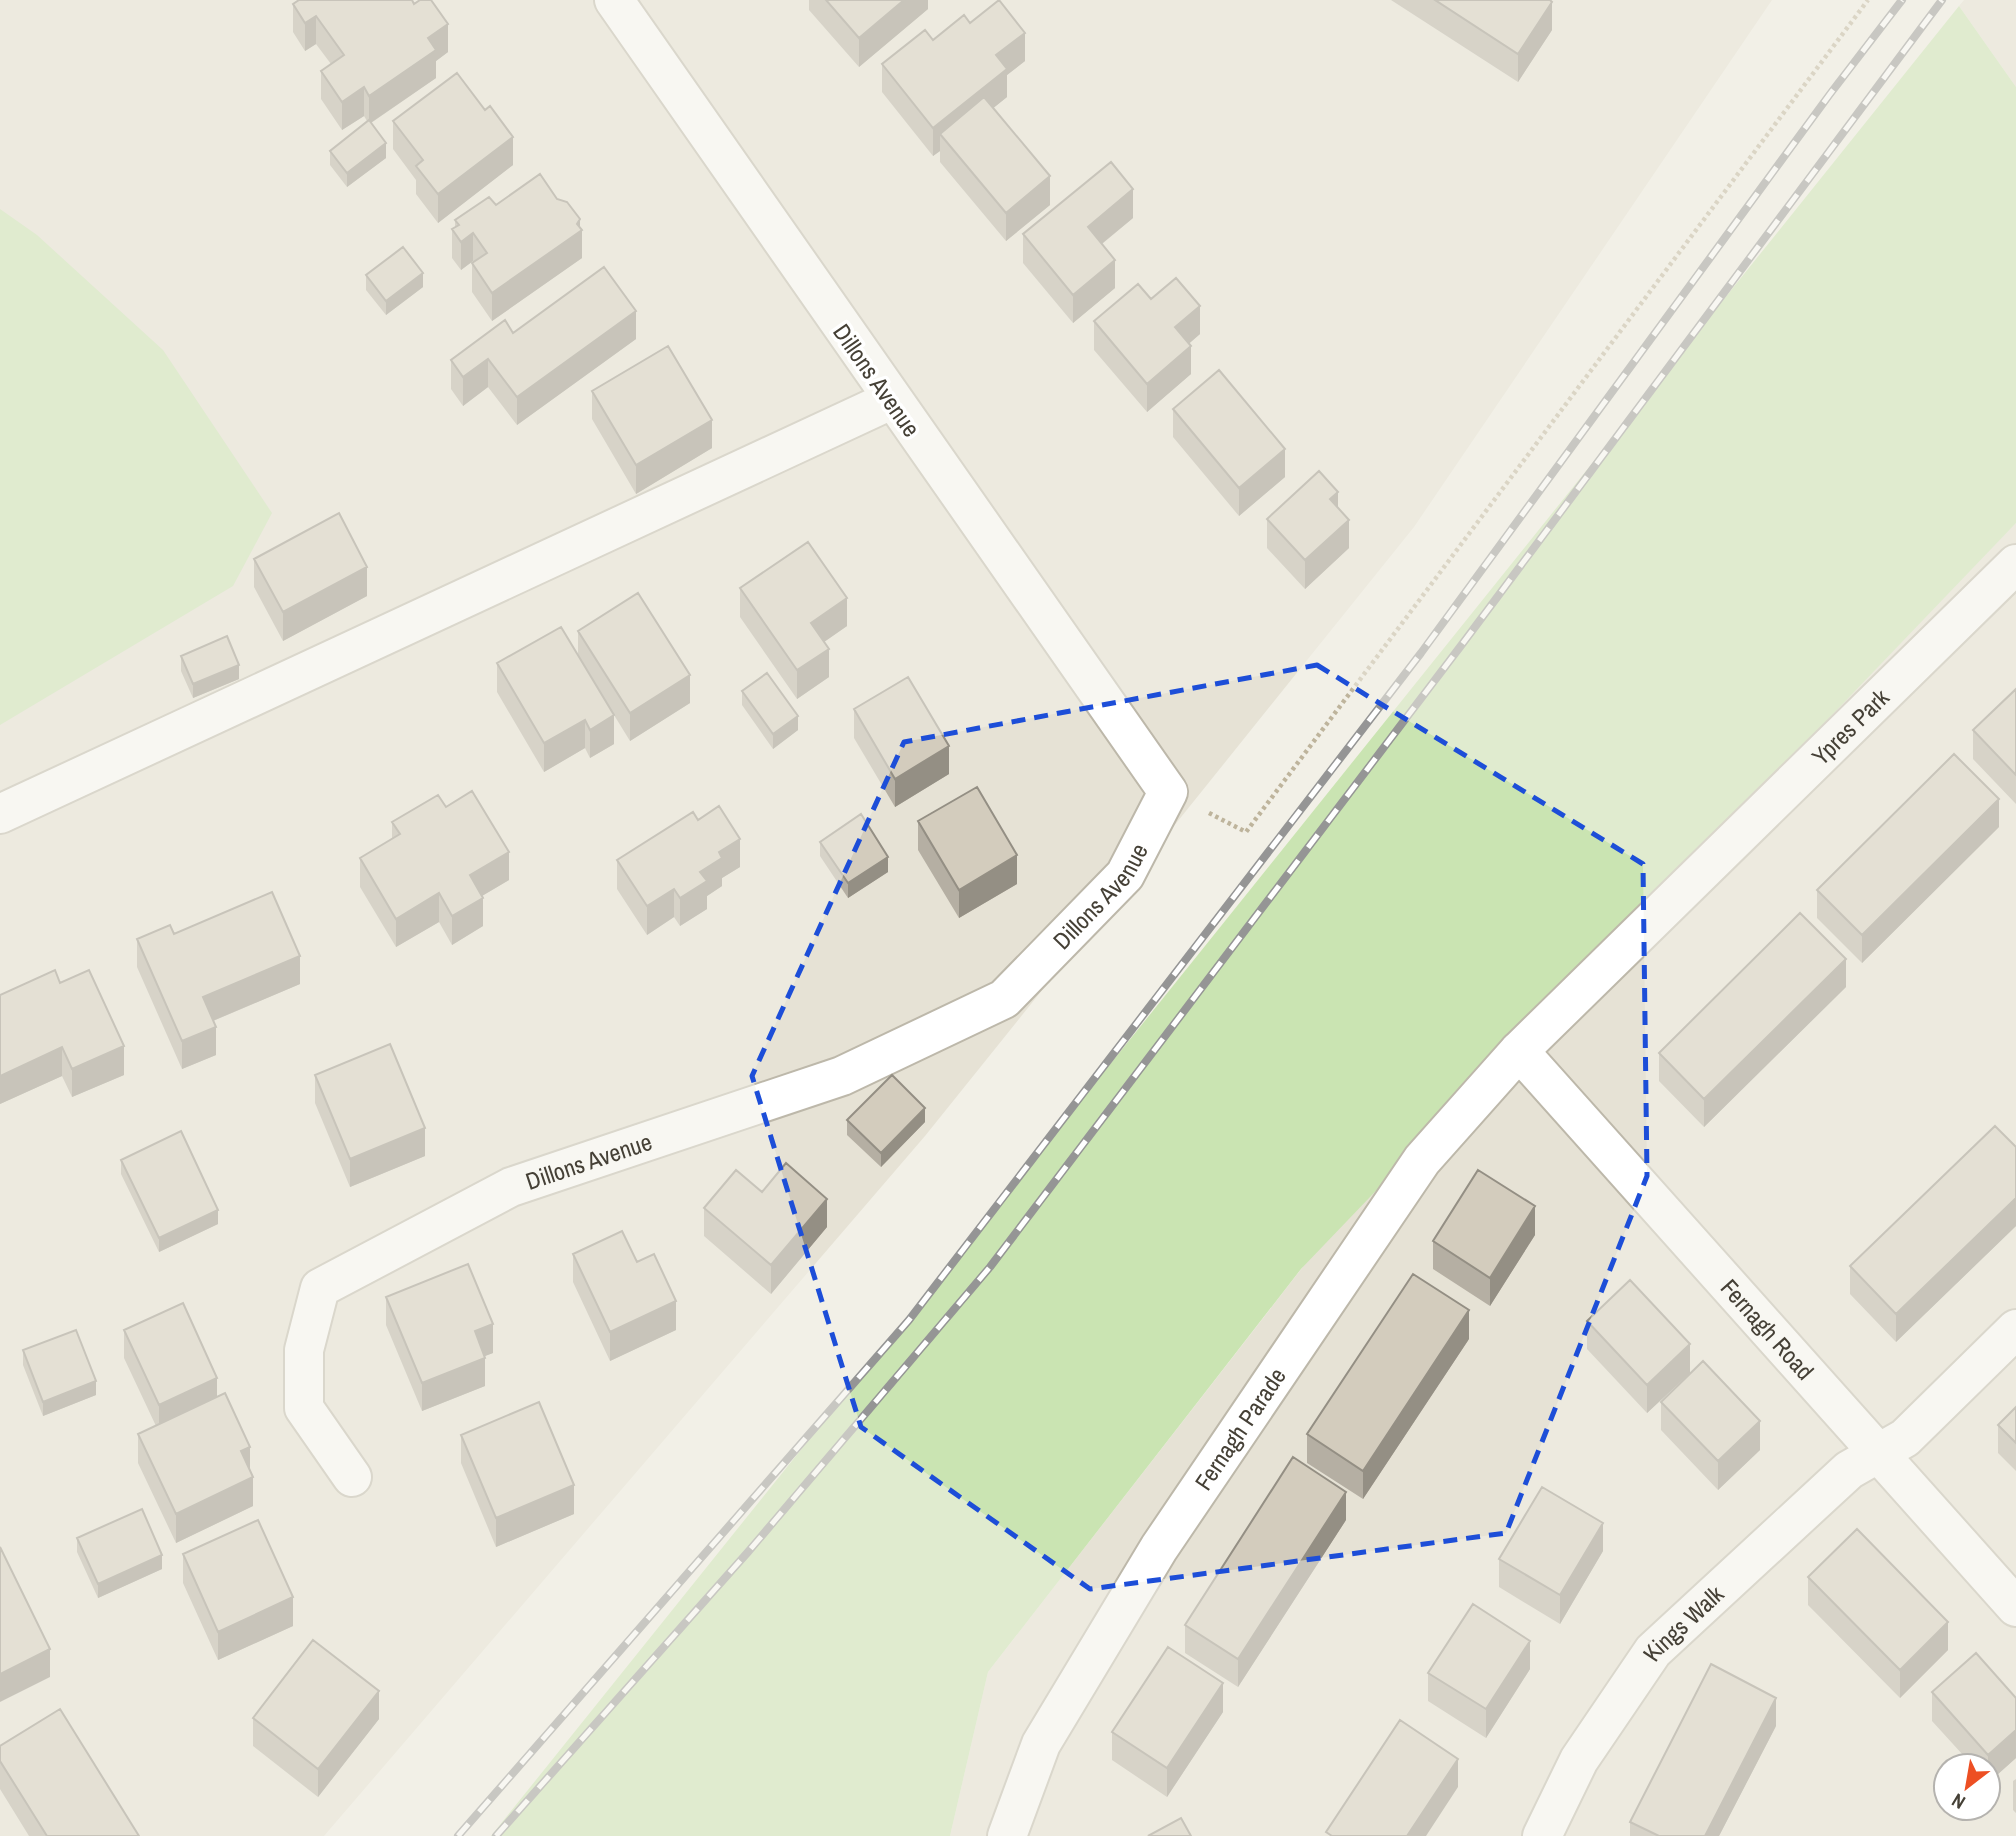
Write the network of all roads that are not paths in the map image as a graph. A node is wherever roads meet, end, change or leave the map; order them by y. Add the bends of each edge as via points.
1 (614, 0) edge
2 (891, 400) junction
3 (2016, 564) edge
4 (0, 814) edge
5 (1519, 1051) junction
6 (2016, 1329) edge
7 (1876, 1454) junction
8 (352, 1477) dead end
9 (2016, 1607) edge
10 (1007, 1836) edge
11 (1542, 1836) edge

1 - 2 street, Dillons Avenue
2 - 4 street
2 - 8 street, Dillons Avenue via 1168,792 1125,875 1004,999 842,1076 511,1187 320,1288 304,1350 304,1408
3 - 5 street, Ypres Park
5 - 7 street, Fernagh Road
5 - 10 street, Fernagh Parade via 1422,1160 1159,1548 1041,1744
6 - 7 street, Kings Walk via 1905,1438
7 - 9 street, Fernagh Road
7 - 11 street, Kings Walk via 1849,1470 1653,1651 1579,1760

